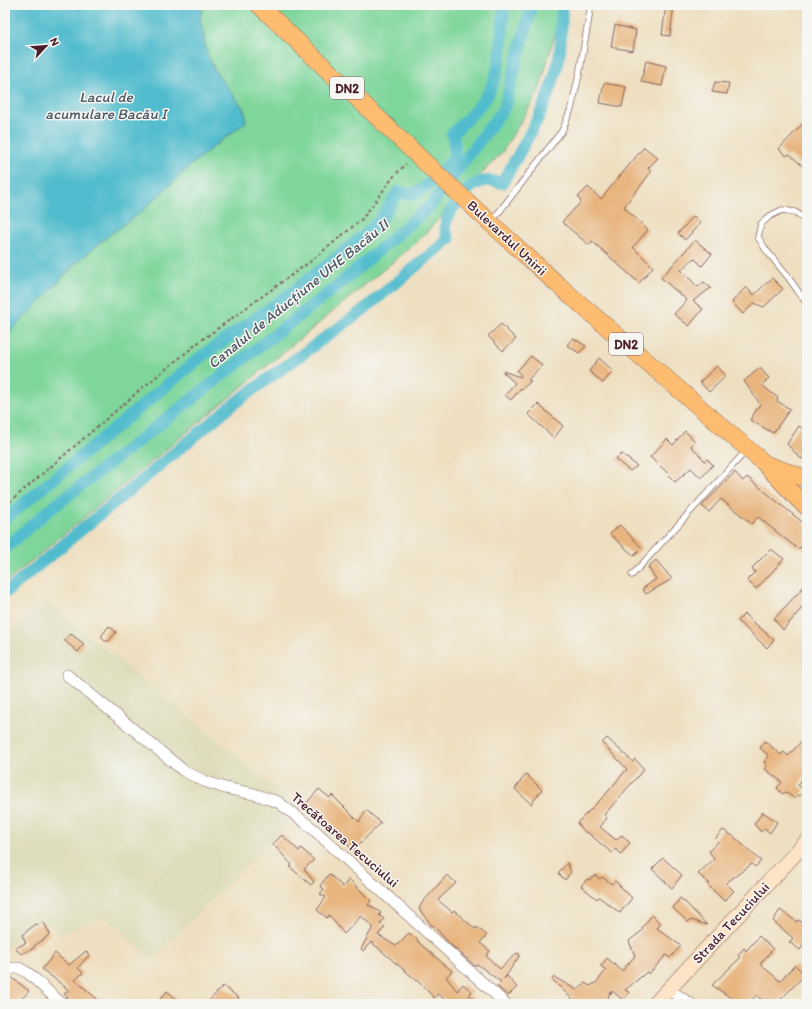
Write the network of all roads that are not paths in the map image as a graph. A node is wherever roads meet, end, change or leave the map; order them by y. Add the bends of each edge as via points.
1 (259, 5) edge
2 (591, 5) edge
3 (807, 220) edge
4 (490, 222) junction
5 (807, 304) edge
6 (747, 449) junction
7 (764, 463) junction
8 (807, 479) edge
9 (807, 507) edge
10 (632, 575) dead end
11 (67, 675) dead end
12 (807, 841) edge
13 (11, 968) edge
14 (668, 989) junction
15 (62, 1004) edge
16 (506, 1004) edge
17 (655, 1004) edge
18 (691, 1004) edge

1 - 4 main road, Bulevardul Unirii / DN2
2 - 4 lane via 579,75 571,109 562,131
3 - 5 lane via 795,212 782,210 761,224 758,237
4 - 6 main road, Bulevardul Unirii / DN2 via 556,283
6 - 7 main road, Bulevardul Unirii / DN2
6 - 10 lane
7 - 8 main road, Bulevardul Unirii / DN2
7 - 9 main road, Bulevardul Unirii / DN2
11 - 16 street, Trecătoarea Tecuciului via 184,771 225,788 278,802 312,828
12 - 14 main road, Strada Tecuciului
13 - 15 street via 28,972
14 - 17 main road, Strada Tecuciului
14 - 18 street

